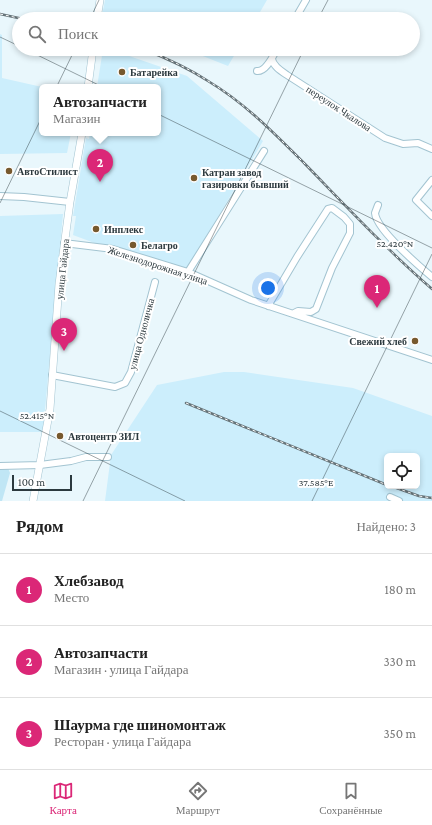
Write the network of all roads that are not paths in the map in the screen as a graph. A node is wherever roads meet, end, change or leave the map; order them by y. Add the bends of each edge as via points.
1 (100, 0) edge
2 (306, 0) edge
3 (98, 12) edge
4 (299, 12) edge
5 (92, 56) edge
6 (274, 56) edge
7 (272, 59) junction
8 (257, 71) dead end
9 (88, 84) edge
10 (81, 136) edge
11 (432, 149) edge
12 (264, 151) dead end
13 (432, 180) edge
14 (0, 196) edge
15 (70, 202) junction
16 (378, 205) dead end
17 (432, 216) edge
18 (64, 243) junction
19 (188, 272) junction
20 (432, 277) edge
21 (155, 282) dead end
22 (268, 306) junction
23 (294, 314) junction
24 (432, 360) edge
25 (52, 375) junction
26 (108, 457) dead end
27 (40, 465) junction
28 (0, 466) edge
29 (390, 498) dead end
30 (33, 501) edge
31 (399, 501) edge

1 - 3 main road
2 - 4 street
5 - 9 main road
6 - 7 street
7 - 8 street via 264,70
7 - 11 street, переулок Чкалова via 275,66 287,75 385,138 403,144 418,143
10 - 15 main road, улица Гайдара
12 - 19 street
13 - 17 street via 416,200
14 - 15 street
15 - 18 main road, улица Гайдара
16 - 20 street via 375,213 378,221 408,257
18 - 19 street, Железнодорожная улица via 113,249
18 - 25 main road, улица Гайдара
19 - 22 street, Железнодорожная улица
21 - 25 street, улица Одноличка via 135,358 125,383 115,387
22 - 23 street, Железнодорожная улица
22 - 23 street via 313,231 328,209 332,208 350,224 349,238 332,268 316,308 312,312 298,311
23 - 24 street, Железнодорожная улица
25 - 27 main road, улица Гайдара via 50,409
26 - 27 street via 86,457
27 - 28 street
27 - 30 main road, улица Гайдара
29 - 31 street

